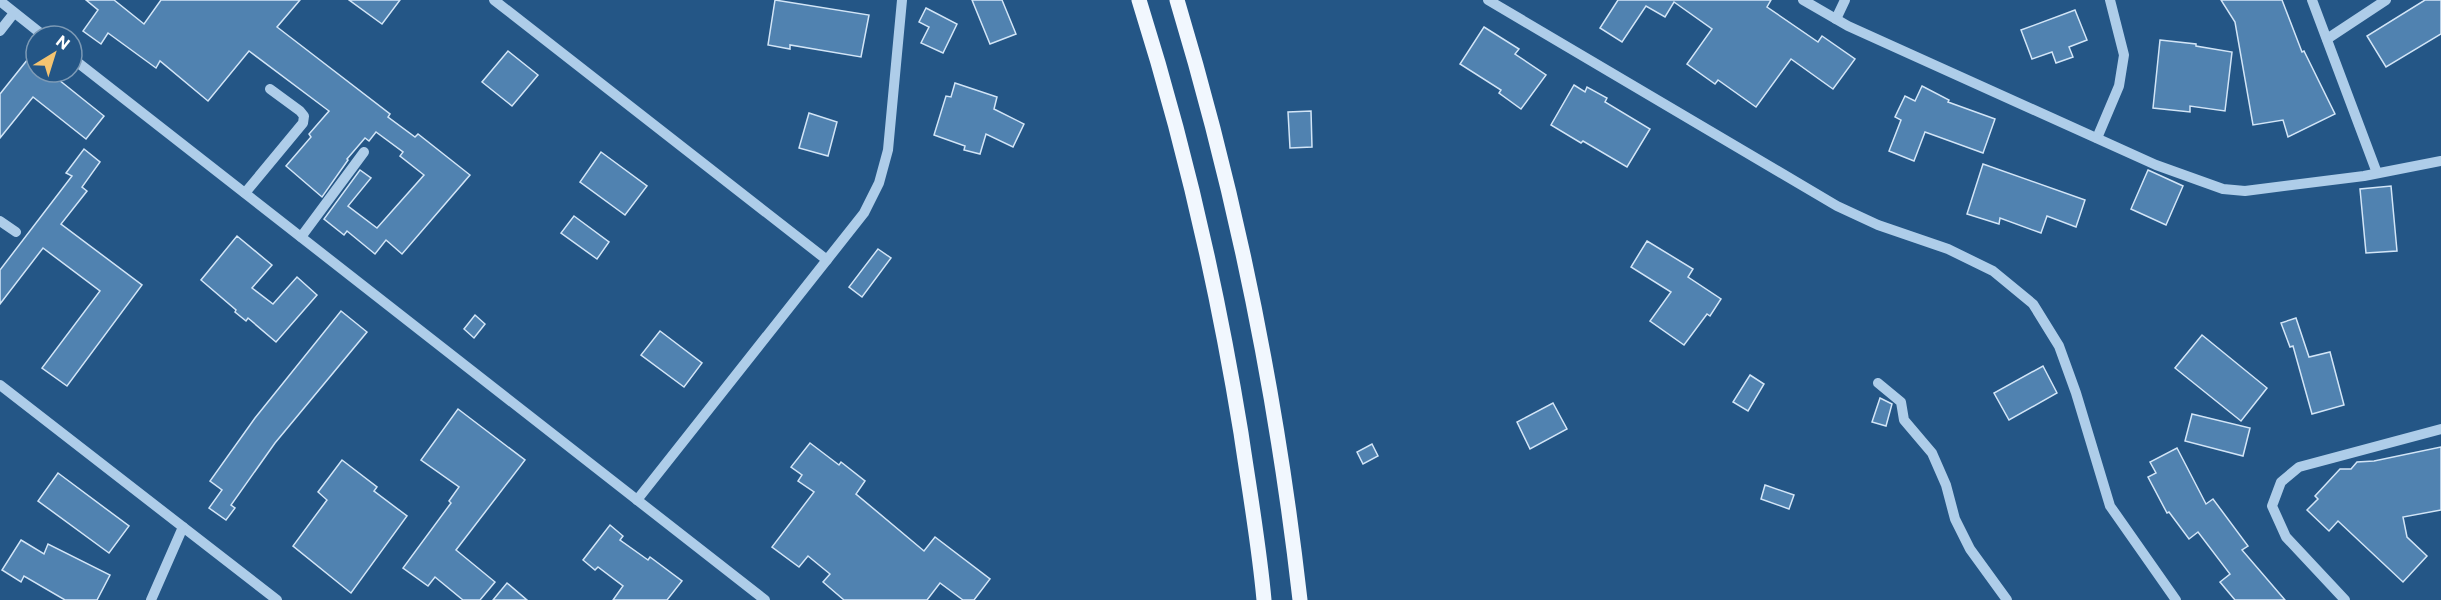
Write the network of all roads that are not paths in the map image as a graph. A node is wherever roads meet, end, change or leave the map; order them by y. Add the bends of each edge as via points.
1 (494, 0) edge
2 (902, 0) edge
3 (1138, 0) edge
4 (1177, 0) edge
5 (1488, 0) edge
6 (1803, 0) edge
7 (1845, 0) edge
8 (2110, 0) edge
9 (2312, 0) edge
10 (2386, 0) edge
11 (0, 2) edge
12 (14, 13) junction
13 (1836, 19) junction
14 (28, 24) edge
15 (0, 31) edge
16 (2327, 39) junction
17 (84, 67) edge
18 (270, 89) dead end
19 (2097, 138) junction
20 (364, 152) dead end
21 (2441, 161) edge
22 (2377, 173) junction
23 (245, 193) junction
24 (0, 221) edge
25 (16, 232) dead end
26 (301, 237) junction
27 (827, 260) junction
28 (1878, 383) dead end
29 (0, 384) edge
30 (2441, 429) edge
31 (637, 500) junction
32 (183, 527) junction
33 (151, 600) edge
34 (277, 600) edge
35 (765, 600) edge
36 (1264, 600) edge
37 (1300, 600) edge
38 (2007, 600) edge
39 (2176, 600) edge
40 (2345, 600) edge

1 - 27 street
2 - 27 street via 888,150 879,183 864,213
3 - 36 main road via 1196,199 1224,332
4 - 37 main road via 1204,89 1265,356
5 - 39 street via 1837,206 1993,271 2033,304 2059,346 2110,506
6 - 13 street
7 - 13 street
8 - 19 street via 2124,55 2119,86
9 - 16 street
10 - 16 street
11 - 12 street
12 - 14 street
12 - 15 street
13 - 19 street
16 - 22 street
17 - 23 street
18 - 23 street via 300,111 303,123
19 - 22 street via 2223,189 2245,191
20 - 26 street
21 - 22 street
23 - 26 street
24 - 25 street
26 - 31 street
27 - 31 street
28 - 38 street via 1900,402 1904,420 1932,453 1970,549
29 - 32 street
30 - 40 street via 2299,467 2281,482 2272,506 2286,537
31 - 35 street
32 - 33 street
32 - 34 street

